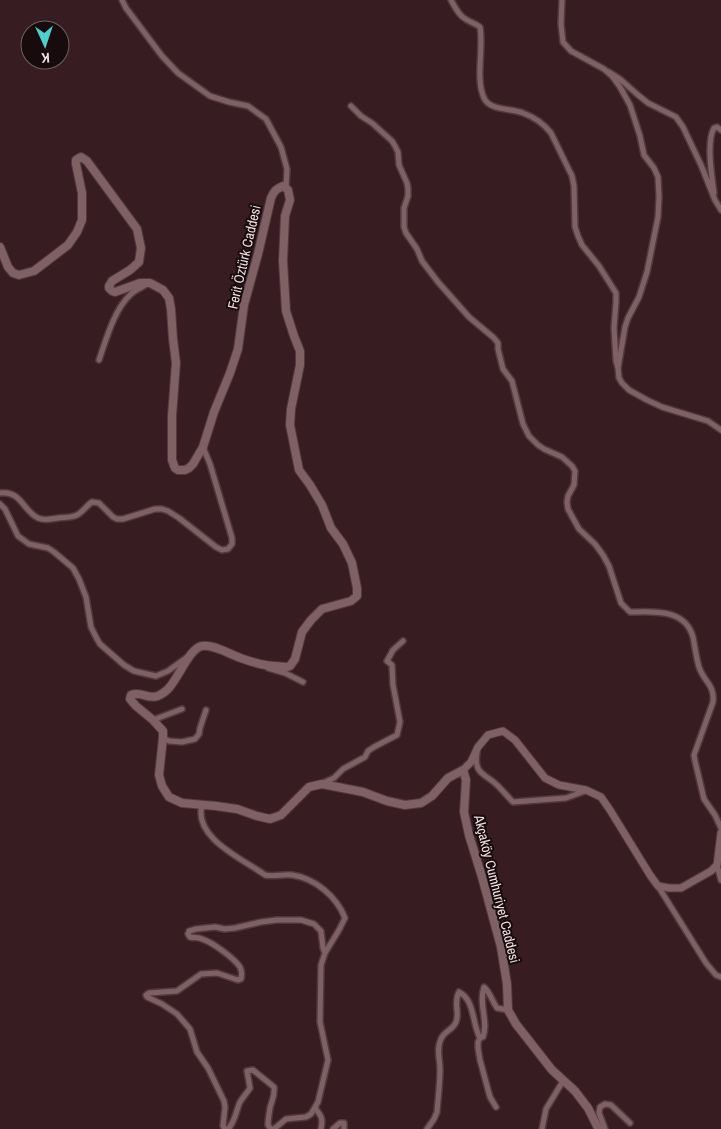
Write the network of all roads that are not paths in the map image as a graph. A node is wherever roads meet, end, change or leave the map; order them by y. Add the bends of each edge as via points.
1 (122, 0) edge
2 (451, 0) edge
3 (562, 0) edge
4 (604, 70) junction
5 (351, 106) dead end
6 (721, 130) edge
7 (286, 188) junction
8 (715, 200) junction
9 (721, 210) edge
10 (0, 247) edge
11 (150, 283) junction
12 (99, 360) dead end
13 (618, 368) junction
14 (721, 430) edge
15 (202, 447) junction
16 (0, 493) edge
17 (0, 504) edge
18 (403, 641) dead end
19 (188, 656) junction
20 (261, 664) junction
21 (303, 682) dead end
22 (182, 709) dead end
23 (206, 710) dead end
24 (154, 720) junction
25 (163, 738) junction
26 (478, 747) junction
27 (463, 770) junction
28 (322, 784) junction
29 (586, 790) junction
30 (202, 805) junction
31 (721, 828) edge
32 (721, 833) edge
33 (716, 865) junction
34 (721, 880) edge
35 (658, 886) junction
36 (325, 953) junction
37 (721, 977) edge
38 (508, 1010) junction
39 (480, 1038) junction
40 (563, 1081) junction
41 (496, 1107) dead end
42 (315, 1108) junction
43 (630, 1123) dead end
44 (226, 1129) edge
45 (272, 1129) edge
46 (321, 1129) edge
47 (333, 1129) edge
48 (344, 1129) edge
49 (427, 1129) edge
50 (542, 1129) edge
51 (600, 1129) edge
52 (605, 1129) edge

1 - 7 street via 178,74 210,96 248,106 266,119 287,169
2 - 13 street via 465,20 480,27 480,76 486,102 524,113 547,127 570,170 578,236 616,292 614,328
3 - 4 street via 563,42 571,52
4 - 8 street via 615,75 648,103 676,117 702,165
4 - 13 street via 618,84 630,105 644,155 658,177 659,197 647,272 625,327
5 - 31 street via 395,146 408,189 404,208 406,233 438,282 498,343 503,369 512,380 529,436 538,445 562,457 575,471 568,509 579,529 596,544 606,560 621,602 630,612 668,613 690,629 699,666 714,695 694,755 704,799
6 - 8 street via 714,128 710,140
7 - 15 main road, Ferit Öztürk Caddesi via 278,188 271,198 244,305 238,349
7 - 20 main road via 290,200 285,216 282,261 286,311 300,351 290,425 300,470 352,563 357,596 351,601 322,609 310,620 302,632 290,666
8 - 9 street
10 - 11 main road via 8,267 19,275 34,271 68,245 82,220 82,193 76,162 81,157 137,229 141,248 139,262 112,281 109,288 115,292
11 - 12 street via 125,301 112,324
11 - 15 main road, Ferit Öztürk Caddesi via 169,298 171,309 176,363 171,444 175,468 181,471 189,468
13 - 14 street via 620,380 632,392 662,407 708,421
15 - 16 street via 232,538 228,549 216,547 162,509 117,519 99,503 92,502 78,515 45,520 34,515 15,496
17 - 19 street via 18,536 29,544 48,548 72,568 86,597 91,627 97,639 124,665 156,676
18 - 28 street via 387,661 392,665 400,722 397,735 374,747 365,757
19 - 20 main road via 197,647 208,646
19 - 24 main road via 180,672 159,696 136,693 130,696 132,702
20 - 21 street
22 - 24 street
23 - 25 street via 199,734 192,741
24 - 25 main road via 163,731
25 - 30 main road via 159,775 162,786 170,797 182,803
26 - 27 street
26 - 29 street via 488,735 503,731 515,740 545,778 559,785
26 - 29 street via 476,760 480,771 513,802 566,798
27 - 28 main road via 448,778 432,796 413,804 387,801 363,792
27 - 38 main road, Akçaköy Cumhuriyet Caddesi via 466,780 464,812 502,947
28 - 30 main road via 309,787 281,815 270,819 237,809
29 - 35 street via 606,804
30 - 36 street via 200,811 207,832 237,857 264,875 303,878 321,887 335,902 345,918
32 - 33 street
33 - 34 street
33 - 35 street via 681,888
35 - 37 street via 706,963
36 - 42 street via 321,964 320,1022 328,1060
36 - 44 street via 321,931 314,924 301,920 196,929 189,931 190,937 224,951 240,967 241,979 218,973 201,974 177,990 146,995 178,1014 190,1029 197,1052 224,1101 223,1126
38 - 39 street via 497,1008 484,988 481,1000 485,1031
38 - 40 main road, Akçaköy Cumhuriyet Caddesi via 545,1063
39 - 41 street via 480,1060
39 - 49 street via 470,1006 459,992 456,1024 439,1042 436,1112
40 - 50 street via 546,1109
40 - 51 main road, Akçaköy Cumhuriyet Caddesi via 575,1091
42 - 45 street via 306,1117 286,1119
42 - 46 street via 323,1121
43 - 52 street via 611,1105 605,1104 599,1113
44 - 45 street via 230,1128 239,1103 250,1088 247,1071 253,1070 274,1087 268,1119
47 - 48 street via 340,1122 344,1123

